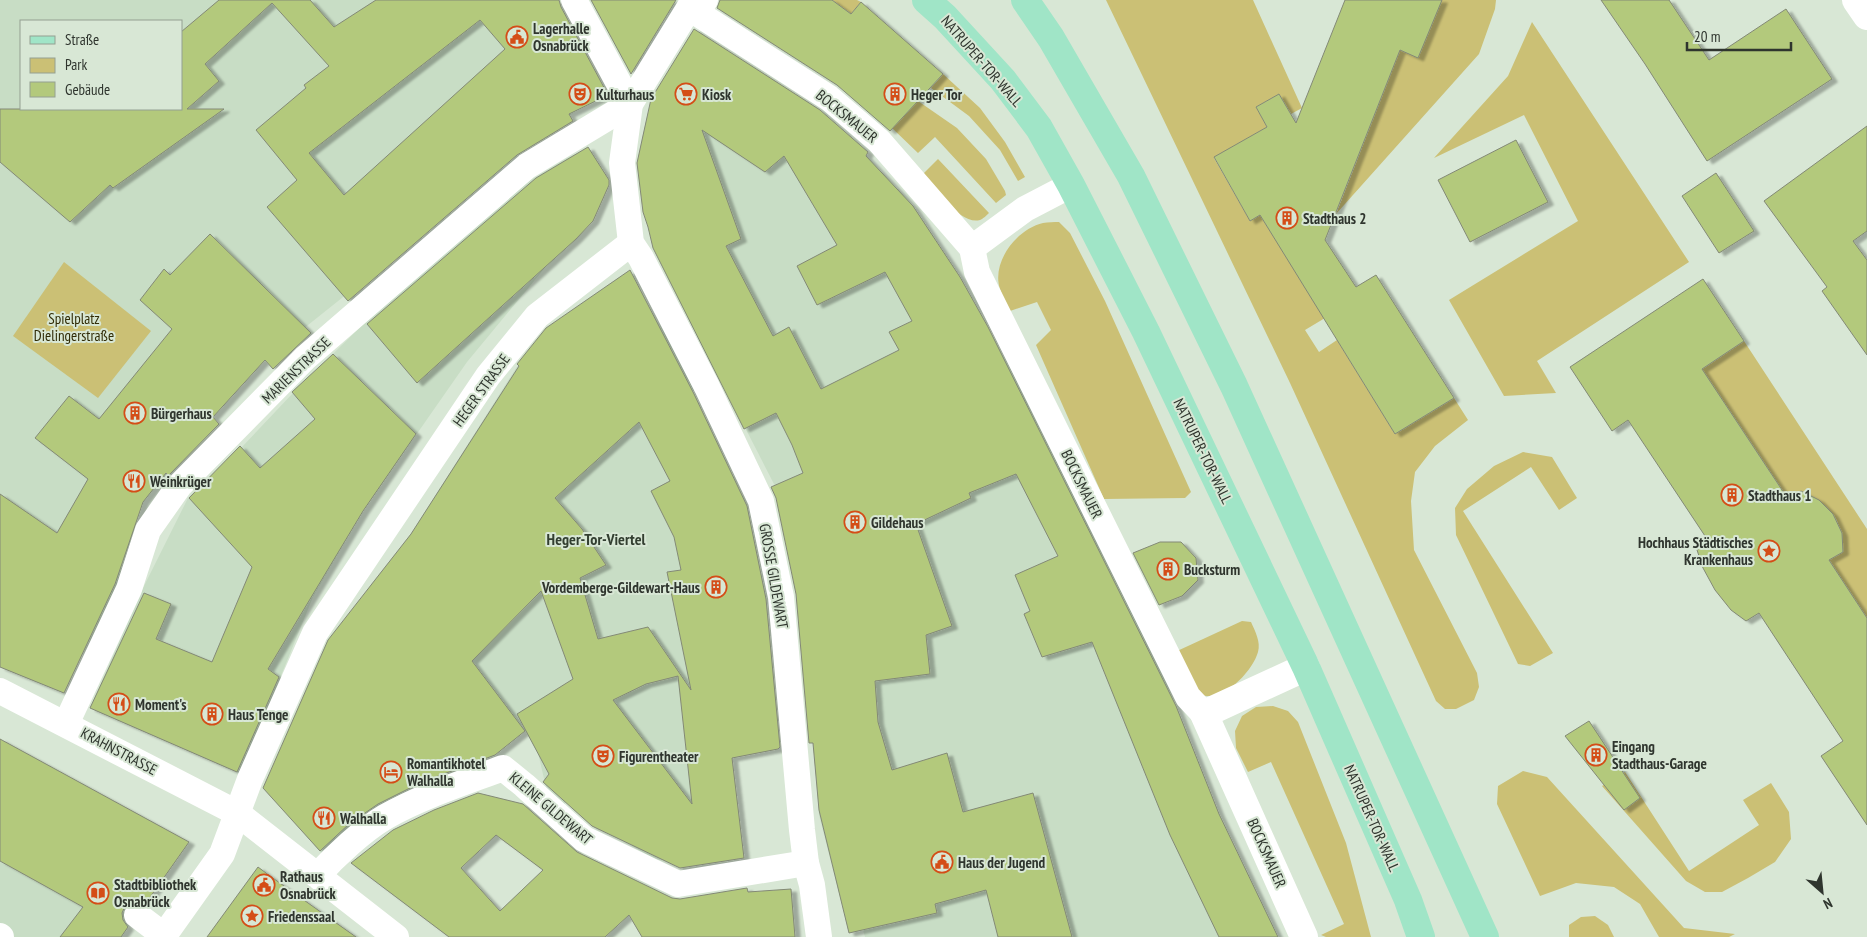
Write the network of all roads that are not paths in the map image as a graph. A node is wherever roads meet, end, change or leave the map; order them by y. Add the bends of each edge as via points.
1 (574, 0) edge
2 (926, 0) edge
3 (1025, 0) edge
4 (1856, 0) edge
5 (701, 7) edge
6 (1867, 16) edge
7 (630, 104) junction
8 (1072, 185) junction
9 (631, 244) junction
10 (972, 248) junction
11 (1306, 667) junction
12 (0, 691) edge
13 (1204, 714) junction
14 (66, 724) junction
15 (237, 813) junction
16 (806, 863) junction
17 (318, 875) junction
18 (137, 915) dead end
19 (165, 936) edge
20 (396, 937) edge
21 (819, 937) edge
22 (1304, 937) edge
23 (1421, 937) edge
24 (1485, 937) edge

1 - 7 street
2 - 8 main road, NATRUPER-TOR-WALL via 1003,80 1038,128
3 - 24 main road via 1051,38 1131,176 1230,377
4 - 6 street
5 - 7 street via 689,8
5 - 10 street, BOCKSMAUER via 829,98 879,141
7 - 9 street via 622,163
7 - 14 street, MARIENSTRASSE via 527,166 305,358 179,486 148,530 129,589
8 - 10 street via 1025,209
8 - 11 main road, NATRUPER-TOR-WALL
9 - 15 street, HEGER STRASSE via 537,316 488,376 315,632
9 - 16 street, GROSSE GILDEWART via 707,387 760,501 781,597
10 - 13 street, BOCKSMAUER via 978,272 1188,697
11 - 13 street
11 - 23 main road, NATRUPER-TOR-WALL via 1408,900
12 - 14 street, KRAHNSTRASSE
13 - 22 street, BOCKSMAUER
14 - 15 street, KRAHNSTRASSE
15 - 17 street, KRAHNSTRASSE
15 - 19 street, HEGER STRASSE via 222,854
16 - 17 street, KLEINE GILDEWART via 678,884 584,839 503,768 420,799 383,818 335,856
16 - 21 street, GROSSE GILDEWART
17 - 20 street, KRAHNSTRASSE
18 - 19 street

